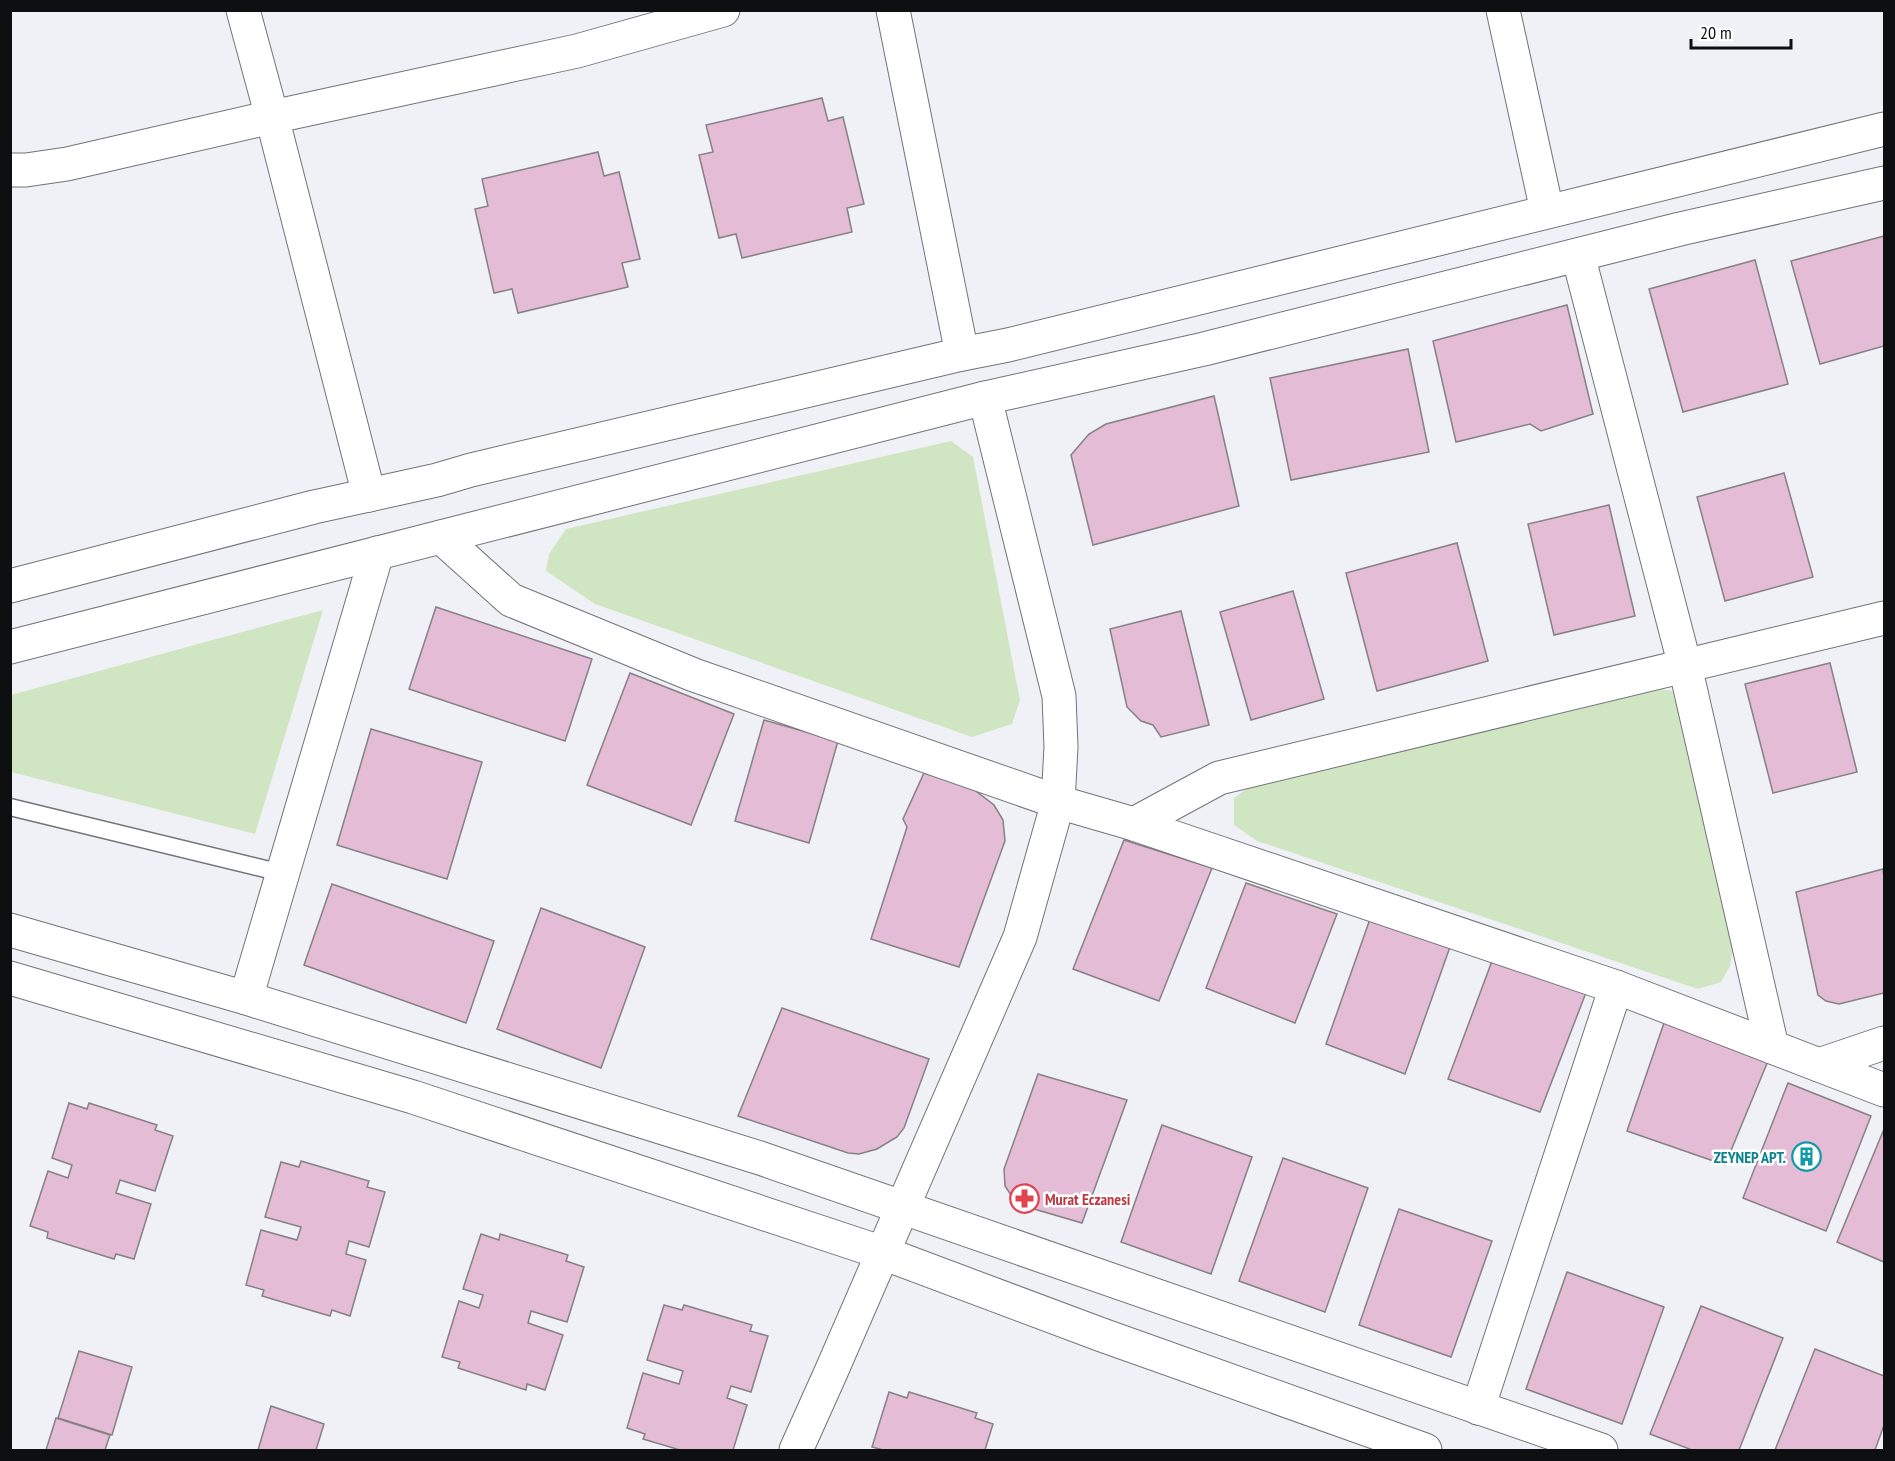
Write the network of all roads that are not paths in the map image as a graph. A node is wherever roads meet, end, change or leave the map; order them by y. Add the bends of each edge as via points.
1 (243, 10) edge
2 (723, 10) edge
3 (893, 10) edge
4 (1503, 10) edge
5 (272, 117) junction
6 (1884, 129) edge
7 (10, 170) edge
8 (1884, 183) edge
9 (1546, 212) junction
10 (1578, 255) junction
11 (998, 347) junction
12 (947, 358) junction
13 (998, 395) junction
14 (942, 410) junction
15 (369, 495) junction
16 (441, 537) junction
17 (377, 553) junction
18 (10, 586) edge
19 (1884, 618) edge
20 (10, 647) edge
21 (1685, 666) junction
22 (1058, 802) junction
23 (10, 807) edge
24 (1134, 824) junction
25 (282, 873) junction
26 (10, 930) edge
27 (10, 978) edge
28 (1616, 987) junction
29 (246, 998) junction
30 (1884, 1043) edge
31 (1772, 1047) junction
32 (1819, 1065) junction
33 (1884, 1090) edge
34 (903, 1207) junction
35 (883, 1253) junction
36 (1478, 1408) junction
37 (796, 1450) edge
38 (1425, 1450) edge
39 (1601, 1450) edge

1 - 5 street
2 - 5 street via 577,51
3 - 12 street
4 - 9 street
5 - 7 street via 67,164
5 - 15 street
6 - 9 street
8 - 10 street
9 - 11 street
10 - 13 street via 1204,349
10 - 21 street
11 - 12 street
11 - 13 street
12 - 14 street
12 - 15 street
13 - 14 street
13 - 22 street via 1059,696
14 - 16 street
15 - 18 street
16 - 17 street
16 - 22 street via 511,600 694,675
17 - 20 street
17 - 25 street
19 - 21 street
21 - 24 street via 1219,778
21 - 31 street
22 - 24 street
22 - 34 street via 1020,937
23 - 25 lane
24 - 28 street
25 - 29 street
26 - 29 street
27 - 35 street via 413,1097
28 - 31 street
28 - 36 street
29 - 34 street via 760,1158
30 - 32 street
31 - 32 street
32 - 33 street
34 - 35 street
34 - 36 street
35 - 37 street
35 - 38 street
36 - 39 street

